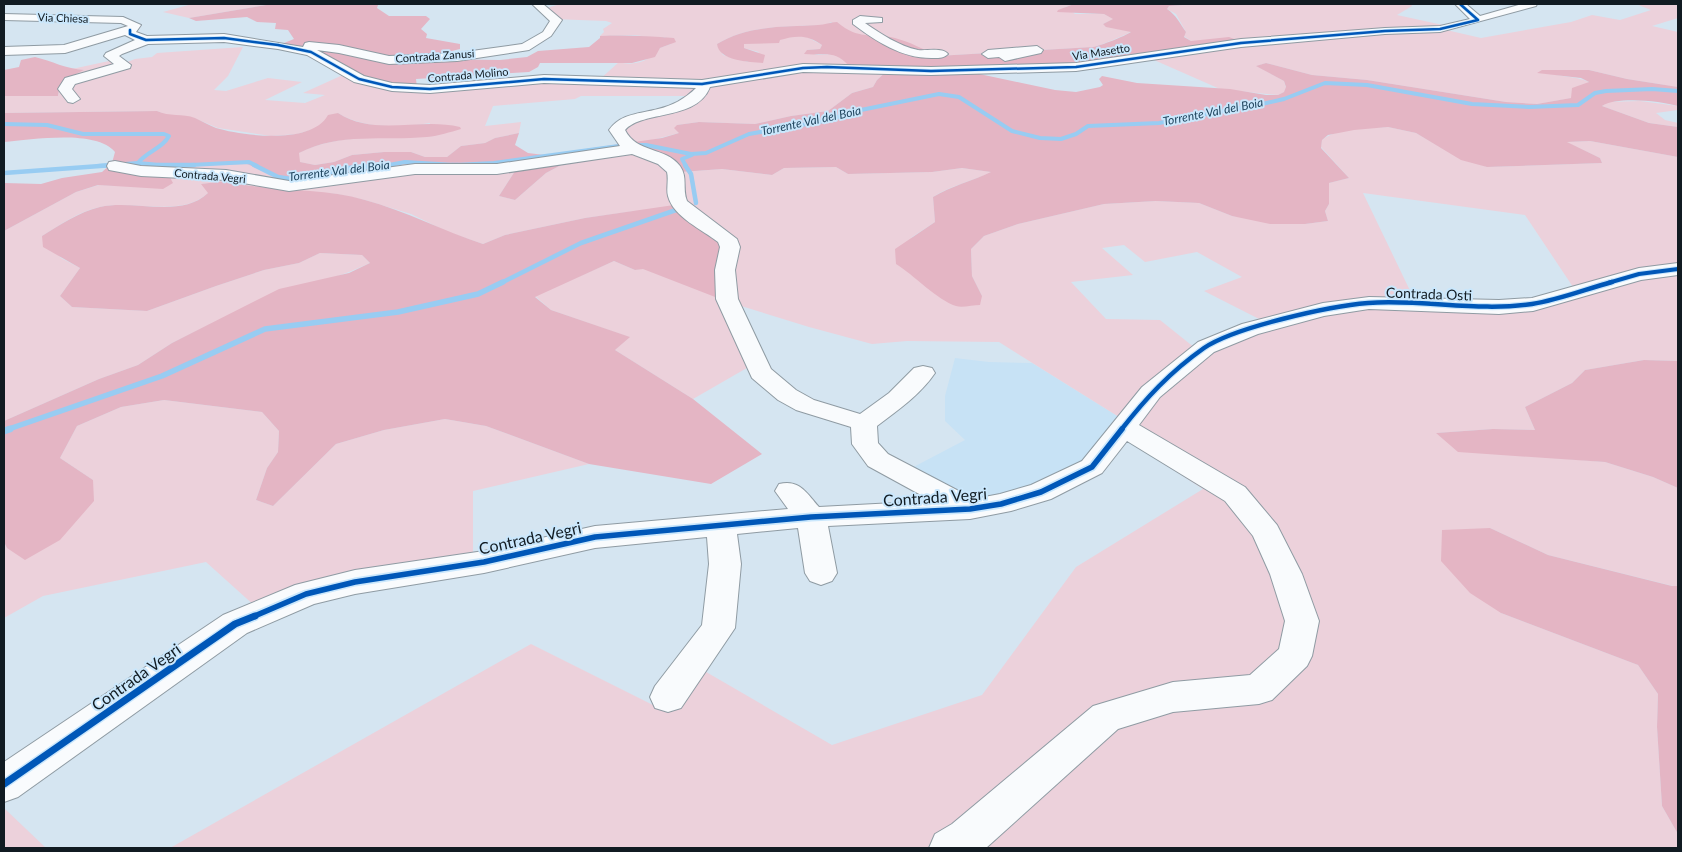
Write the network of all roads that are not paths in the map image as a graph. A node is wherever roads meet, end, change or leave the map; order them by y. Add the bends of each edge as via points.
1 (537, 4) edge
2 (1460, 4) edge
3 (1532, 4) edge
4 (4, 16) edge
5 (878, 20) dead end
6 (1478, 20) junction
7 (127, 25) junction
8 (99, 29) dead end
9 (146, 40) junction
10 (278, 45) junction
11 (4, 51) edge
12 (955, 53) dead end
13 (974, 53) dead end
14 (958, 70) junction
15 (702, 84) junction
16 (73, 99) dead end
17 (629, 146) junction
18 (115, 166) dead end
19 (1678, 269) edge
20 (922, 373) dead end
21 (864, 423) junction
22 (1123, 427) junction
23 (788, 491) dead end
24 (970, 509) junction
25 (811, 517) junction
26 (721, 526) junction
27 (821, 573) dead end
28 (668, 697) dead end
29 (4, 784) edge
30 (950, 848) edge

1 - 10 street, Contrada Zanusi via 556,20 547,34 525,47 458,56 389,60 338,49
2 - 6 street
3 - 6 street, Via Masetto
4 - 7 street, Via Chiesa
5 - 12 street via 860,19 857,22 884,41 908,52 927,56
6 - 14 street, Via Masetto via 1440,29 1385,30 1241,42 1076,67
7 - 8 street, Via Chiesa
7 - 9 street via 130,34
7 - 11 street via 82,45
9 - 10 street, Contrada Molino via 224,38
9 - 16 street via 110,56 125,65 70,81 66,89
10 - 15 street, Contrada Molino via 311,52 359,80 392,87 430,89 544,79
13 - 14 street via 1037,50
14 - 15 street, Via Masetto via 803,68
15 - 17 street via 699,94 681,105 620,125 617,130
17 - 18 street, Contrada Vegri via 497,169 415,169 289,186 226,175 141,171
17 - 21 street via 670,165 677,177 677,198 684,209 727,239 730,247 725,270 727,299 762,373 805,406
19 - 22 street, Contrada Osti via 1639,274 1533,304 1499,307 1369,303 1323,310 1250,329 1206,347 1151,392
20 - 21 street via 898,398
21 - 24 street, Contrada Vegri via 865,444 878,460
22 - 24 street, Contrada Vegri via 1092,467 1041,492
22 - 30 street via 1235,494 1266,532 1286,574 1302,621 1295,656 1259,689 1173,697 1106,717 967,838
23 - 25 street
24 - 25 street, Contrada Vegri
25 - 26 street, Contrada Vegri
25 - 27 street
26 - 28 street via 725,564 718,628
26 - 29 street, Contrada Vegri via 594,537 484,562 355,582 306,594 235,624

